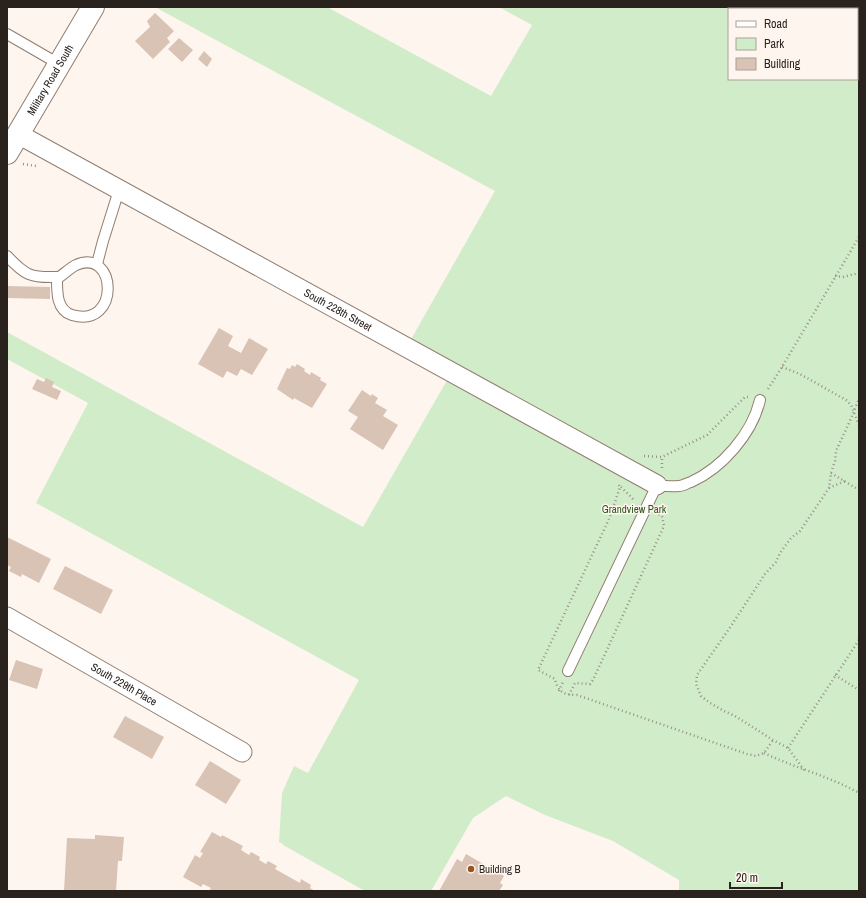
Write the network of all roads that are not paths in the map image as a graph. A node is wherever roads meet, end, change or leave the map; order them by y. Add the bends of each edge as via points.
1 (92, 7) edge
2 (7, 34) edge
3 (59, 64) junction
4 (12, 144) edge
5 (119, 190) junction
6 (7, 256) edge
7 (97, 264) junction
8 (57, 278) junction
9 (760, 400) road end
10 (660, 477) junction
11 (7, 617) edge
12 (568, 671) dead end
13 (242, 752) dead end

1 - 3 main road, Military Road South
2 - 3 lane
3 - 4 main road, Military Road South
4 - 5 street, South 228th Street
5 - 7 lane
5 - 10 street, South 228th Street
6 - 8 lane via 21,270 34,276
7 - 8 lane via 89,262 76,265
7 - 8 lane via 104,271 108,292 102,308 88,316 68,314 61,306
9 - 10 lane via 758,412 728,456 703,476 680,486
10 - 12 lane
11 - 13 street, South 229th Place

